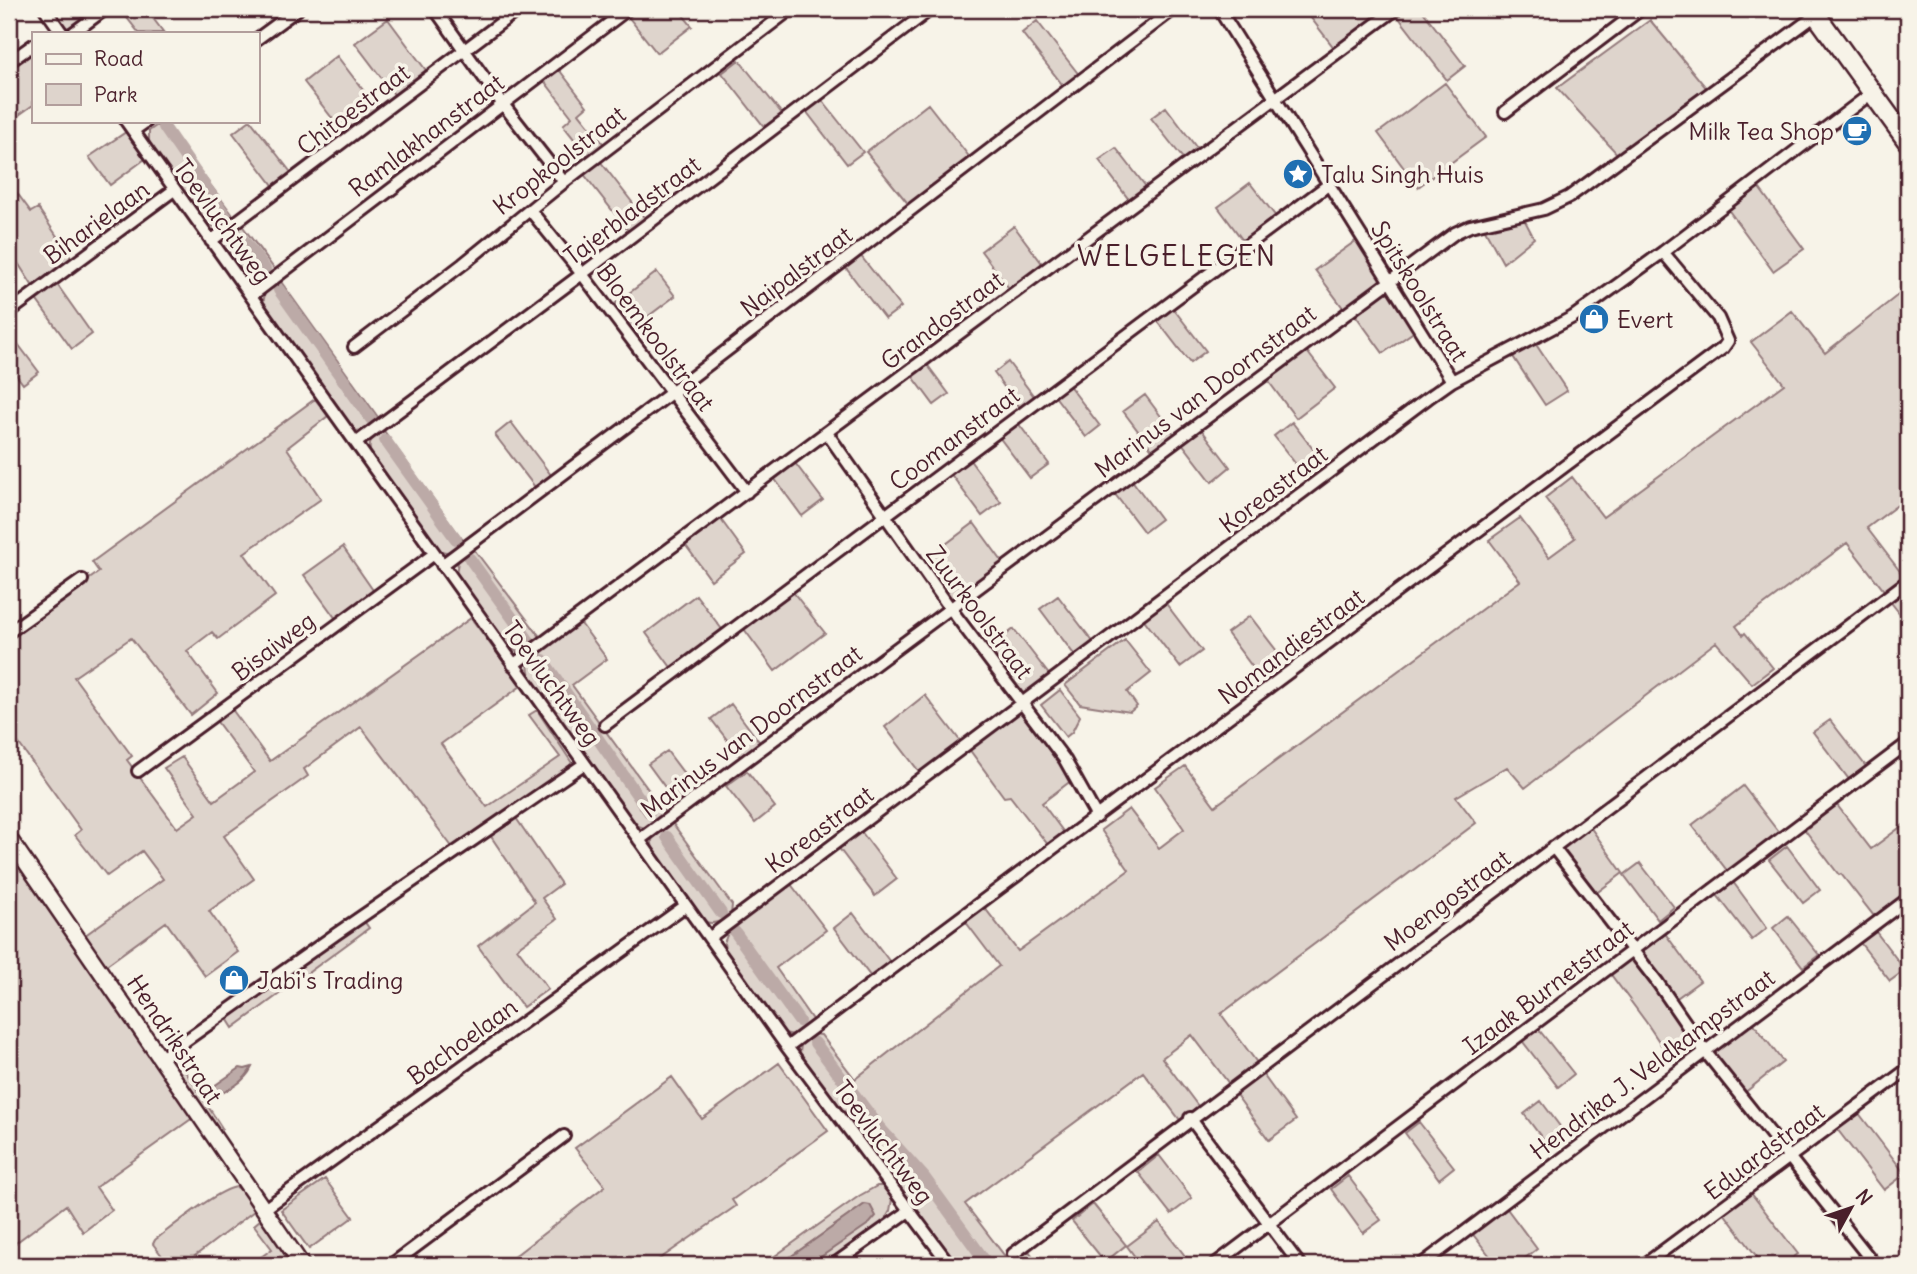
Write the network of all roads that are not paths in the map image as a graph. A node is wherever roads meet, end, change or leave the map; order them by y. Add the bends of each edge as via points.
1 (45, 9) edge
2 (105, 9) edge
3 (298, 9) edge
4 (435, 9) edge
5 (519, 9) edge
6 (628, 9) edge
7 (791, 9) edge
8 (931, 9) edge
9 (1174, 9) edge
10 (1219, 9) edge
11 (1395, 9) edge
12 (1641, 9) edge
13 (1814, 12) edge
14 (57, 31) edge
15 (74, 32) edge
16 (259, 38) edge
17 (32, 46) edge
18 (466, 49) junction
19 (9, 62) edge
20 (1872, 92) junction
21 (1276, 98) junction
22 (502, 103) junction
23 (1505, 112) dead end
24 (127, 122) edge
25 (146, 122) edge
26 (133, 131) junction
27 (1908, 142) edge
28 (564, 182) junction
29 (1328, 185) junction
30 (174, 190) junction
31 (530, 209) junction
32 (211, 241) junction
33 (1663, 252) junction
34 (582, 274) junction
35 (1389, 280) junction
36 (251, 296) junction
37 (9, 312) edge
38 (354, 347) dead end
39 (1452, 382) junction
40 (671, 393) junction
41 (827, 433) junction
42 (356, 443) junction
43 (747, 492) junction
44 (884, 517) junction
45 (433, 554) junction
46 (442, 565) junction
47 (82, 580) dead end
48 (1908, 581) edge
49 (950, 608) junction
50 (9, 632) edge
51 (513, 665) junction
52 (1021, 703) junction
53 (605, 724) dead end
54 (1908, 743) edge
55 (584, 764) junction
56 (138, 771) dead end
57 (1097, 817) junction
58 (9, 838) edge
59 (639, 841) junction
60 (1553, 847) junction
61 (1908, 899) edge
62 (685, 906) junction
63 (709, 938) junction
64 (1633, 950) junction
65 (787, 1047) junction
66 (1704, 1050) junction
67 (161, 1058) junction
68 (1908, 1069) edge
69 (1190, 1118) junction
70 (564, 1136) dead end
71 (1788, 1159) junction
72 (263, 1210) junction
73 (909, 1211) junction
74 (1269, 1223) junction
75 (1013, 1254) dead end
76 (302, 1265) edge
77 (391, 1265) edge
78 (832, 1265) edge
79 (948, 1265) edge
80 (1214, 1265) edge
81 (1300, 1265) edge
82 (1421, 1265) edge
83 (1644, 1265) edge
84 (1875, 1265) edge

1 - 14 street
2 - 15 street
3 - 16 street
4 - 18 street
5 - 18 street, Chitoestraat
6 - 22 street, Ramlakhanstraat
7 - 28 street, Kropkoolstraat
8 - 34 street, Tajerbladstraat
9 - 40 street, Naipalstraat
10 - 21 street, Spitskoolstraat
11 - 21 street, Grandostraat
12 - 23 street
13 - 20 main road
13 - 35 street, Marinus van Doornstraat via 1569,197 1544,209 1470,226
17 - 19 street
18 - 22 street
18 - 32 street, Chitoestraat
20 - 27 main road
20 - 33 street, Koreastraat
21 - 29 street, Spitskoolstraat
21 - 41 street, Grandostraat
22 - 28 street
22 - 36 street, Ramlakhanstraat
24 - 26 street, Toevluchtweg
25 - 26 street
26 - 30 street, Toevluchtweg
28 - 31 street, Kropkoolstraat
29 - 35 street, Spitskoolstraat
29 - 44 street, Coomanstraat
30 - 32 street, Toevluchtweg
30 - 37 street, Biharielaan
31 - 34 street, Bloemkoolstraat
31 - 38 street, Kropkoolstraat
32 - 36 street, Toevluchtweg
33 - 39 street, Koreastraat via 1573,317
33 - 57 street, Nomandiestraat via 1718,318 1728,341 1723,348
34 - 40 street, Bloemkoolstraat
34 - 42 street, Tajerbladstraat
35 - 39 street, Spitskoolstraat
35 - 49 street, Marinus van Doornstraat
36 - 42 street, Toevluchtweg
39 - 52 street, Koreastraat
40 - 43 street, Bloemkoolstraat
40 - 46 street, Naipalstraat
41 - 43 street, Grandostraat
41 - 44 street, Zuurkoolstraat
42 - 45 street, Toevluchtweg
43 - 51 street, Grandostraat
44 - 49 street, Zuurkoolstraat
44 - 53 street, Coomanstraat
45 - 46 street, Toevluchtweg
45 - 56 street, Bisaiweg
46 - 51 street, Toevluchtweg
47 - 50 street
48 - 60 street, Moengostraat
49 - 52 street, Zuurkoolstraat
49 - 59 street, Marinus van Doornstraat
51 - 55 street, Toevluchtweg
52 - 57 street, Zuurkoolstraat via 1065,760
52 - 63 street, Koreastraat
54 - 64 street, Izaak Burnetstraat
55 - 59 street, Toevluchtweg
55 - 67 street
57 - 65 street, Nomandiestraat
58 - 67 street, Hendrikstraat
59 - 62 street, Toevluchtweg
60 - 64 street
60 - 69 street, Moengostraat
61 - 66 street, Hendrika J. Veldkampstraat
62 - 63 street, Toevluchtweg
62 - 72 street, Bachoelaan
63 - 65 street, Toevluchtweg
64 - 66 street
64 - 74 street, Izaak Burnetstraat
65 - 73 street, Toevluchtweg
66 - 71 street
66 - 82 street, Hendrika J. Veldkampstraat
67 - 72 street, Hendrikstraat
68 - 71 street, Eduardstraat
69 - 74 street
69 - 75 street, Moengostraat
70 - 77 street
71 - 83 street, Eduardstraat
71 - 84 street
72 - 76 street, Hendrikstraat
73 - 78 street
73 - 79 street, Toevluchtweg
74 - 80 street, Izaak Burnetstraat
74 - 81 street

